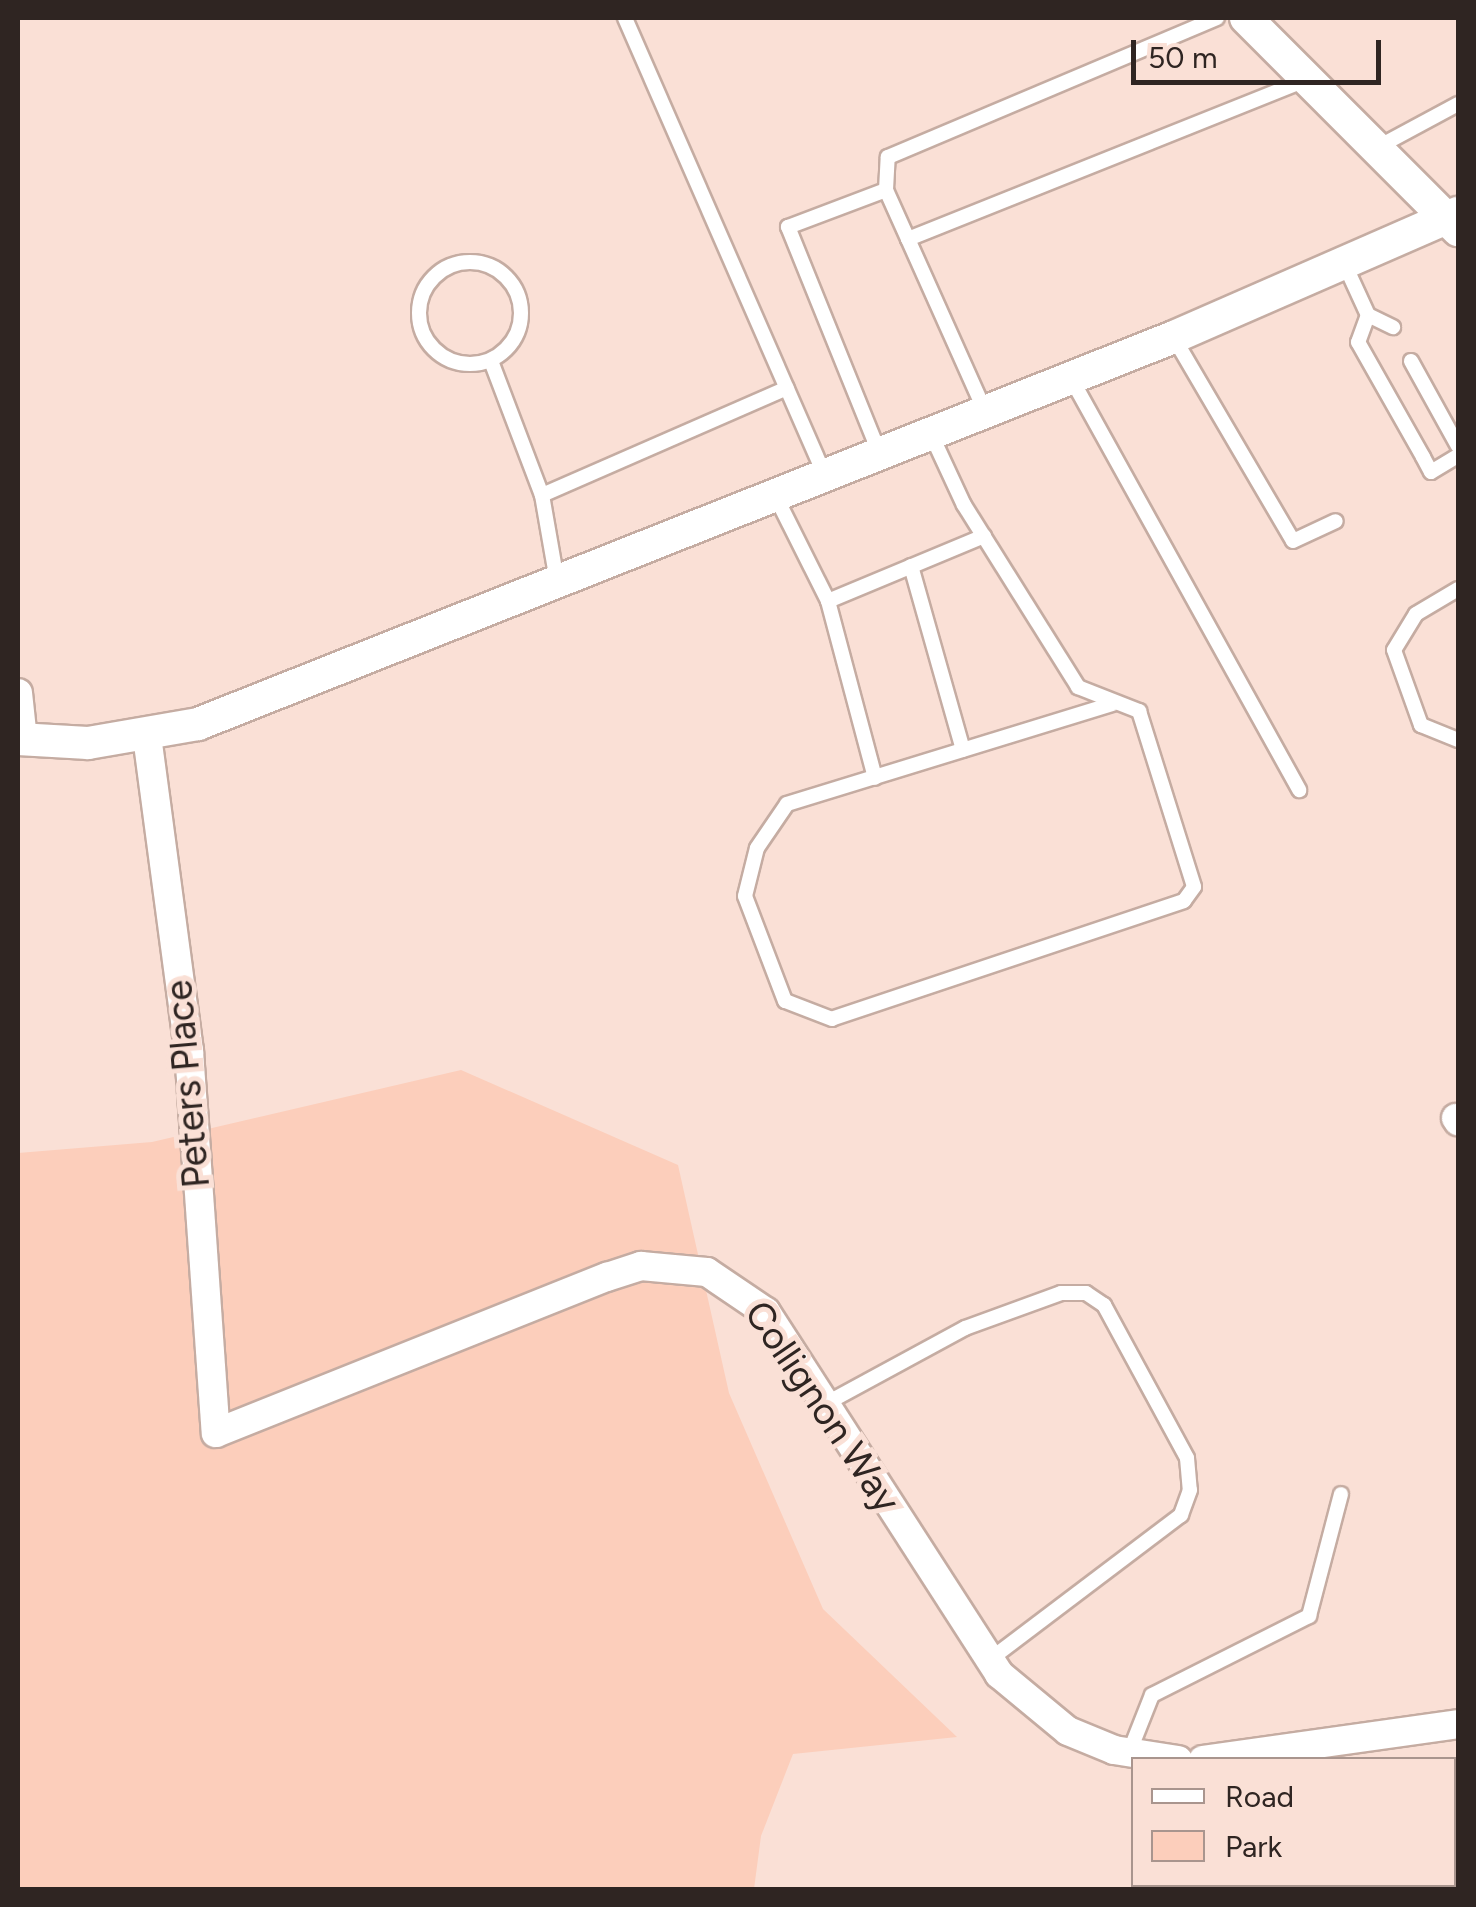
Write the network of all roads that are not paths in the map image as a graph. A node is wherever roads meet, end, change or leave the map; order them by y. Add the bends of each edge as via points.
1 (625, 18) edge
2 (1217, 18) edge
3 (1246, 18) edge
4 (1309, 78) junction
5 (1458, 104) edge
6 (1378, 147) junction
7 (886, 190) junction
8 (1455, 220) edge
9 (908, 238) junction
10 (1344, 263) junction
11 (1368, 315) junction
12 (1393, 327) dead end
13 (1174, 337) junction
14 (491, 360) junction
15 (1411, 360) dead end
16 (1070, 378) junction
17 (787, 388) junction
18 (985, 411) junction
19 (931, 433) junction
20 (1458, 446) edge
21 (879, 453) junction
22 (1458, 456) edge
23 (824, 475) junction
24 (775, 494) junction
25 (542, 495) junction
26 (1336, 522) dead end
27 (984, 536) junction
28 (912, 566) junction
29 (557, 581) junction
30 (1458, 589) edge
31 (828, 601) junction
32 (18, 693) edge
33 (1112, 704) junction
34 (148, 736) junction
35 (20, 740) edge
36 (1458, 740) edge
37 (963, 750) junction
38 (875, 778) junction
39 (1298, 790) dead end
40 (825, 1404) junction
41 (216, 1433) joint
42 (1342, 1494) dead end
43 (989, 1661) junction
44 (1458, 1724) edge
45 (1129, 1753) junction
46 (1157, 1757) edge
47 (1224, 1757) edge

1 - 17 lane
2 - 7 lane via 888,157
3 - 4 street
4 - 6 street
4 - 9 lane
5 - 6 lane
6 - 8 street
7 - 9 lane
7 - 21 lane via 788,227
8 - 10 street
9 - 18 lane
10 - 11 lane
10 - 13 street
11 - 12 lane
11 - 22 lane via 1358,342 1431,472
13 - 16 street
13 - 26 lane via 1293,541
14 - 14 lane via 520,326 518,294 484,263 448,266 423,291 419,326 439,356 473,365
14 - 25 lane
15 - 20 lane
16 - 18 street
16 - 39 lane
17 - 23 lane
17 - 25 lane
18 - 19 street
19 - 21 street
19 - 27 lane
21 - 23 street
23 - 24 street
24 - 29 street
24 - 31 lane
25 - 29 lane
27 - 28 lane
27 - 33 lane via 1078,687
28 - 31 lane
28 - 37 lane
29 - 34 street
30 - 36 lane via 1416,614 1394,650 1421,725
31 - 38 lane
32 - 35 street
33 - 37 lane
33 - 38 lane via 1144,721 1191,894 832,1019 785,1001 745,896 756,848 787,804
34 - 35 street
34 - 41 street, Peters Place via 188,1051
37 - 38 lane
40 - 41 street, Collignon Way via 766,1312 738,1287 690,1268 641,1266
40 - 43 street, Collignon Way
40 - 43 lane via 965,1328 1061,1293 1086,1293 1104,1305 1187,1458 1190,1490 1181,1515
42 - 45 lane via 1309,1616 1152,1695
43 - 45 street, Collignon Way via 1068,1730
44 - 47 street
45 - 46 street, Collignon Way

